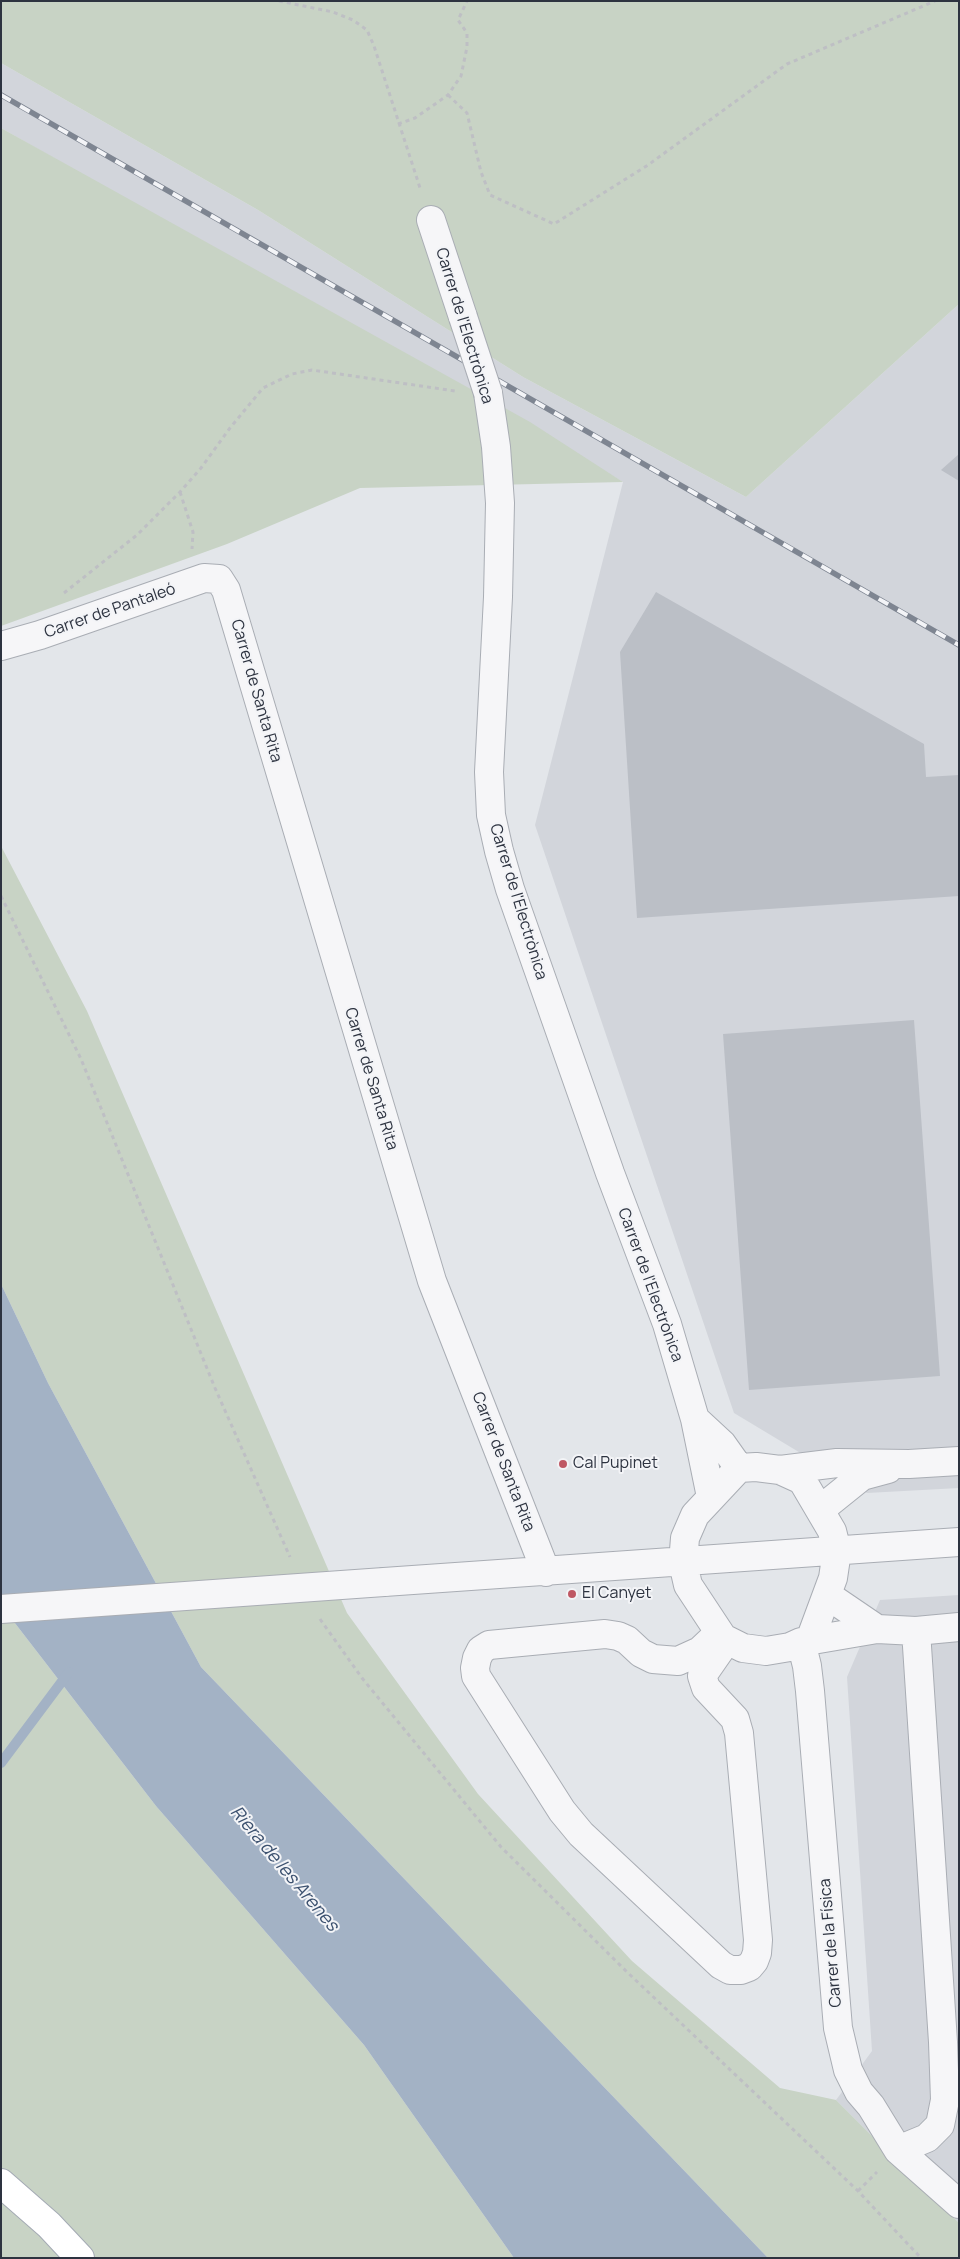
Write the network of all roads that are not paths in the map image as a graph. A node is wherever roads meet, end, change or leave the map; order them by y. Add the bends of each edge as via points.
1 (431, 220) road end
2 (220, 579) joint
3 (1, 646) edge
4 (695, 1419) junction
5 (959, 1461) edge
6 (909, 1464) junction
7 (739, 1468) junction
8 (780, 1470) junction
9 (711, 1497) junction
10 (821, 1510) junction
11 (959, 1542) edge
12 (837, 1551) junction
13 (683, 1562) junction
14 (546, 1572) junction
15 (827, 1595) junction
16 (1, 1609) edge
17 (959, 1627) edge
18 (877, 1629) junction
19 (916, 1631) junction
20 (723, 1636) junction
21 (805, 1641) junction
22 (898, 2150) junction
23 (1, 2183) edge
24 (959, 2204) edge
25 (80, 2258) edge

1 - 4 street, Carrer de l'Electrònica, bridge via 488,393 496,447 500,502 489,772 491,816 499,851 610,1173 667,1324
2 - 3 street, Carrer de Pantaleó via 204,578
2 - 14 street, Carrer de Santa Rita via 226,590 432,1281
4 - 7 street via 722,1444
4 - 9 street, Carrer de l'Electrònica
5 - 6 street
6 - 8 street via 837,1463
6 - 10 street via 862,1476
7 - 8 street
7 - 9 street
8 - 10 street via 802,1480
9 - 13 street via 695,1515 685,1538
10 - 12 street via 832,1530
11 - 12 street
12 - 13 street
12 - 15 street
13 - 14 street
13 - 20 street via 688,1585
14 - 16 street, bridge
15 - 18 street
15 - 21 street
17 - 19 street
18 - 19 street
18 - 21 street
19 - 22 street via 945,2100 940,2125 927,2138
20 - 20 street via 678,1661 653,1659 627,1640 605,1634 489,1645 477,1658 475,1668 476,1676 562,1812 581,1834 721,1965 730,1970 741,1970 754,1961 758,1940 739,1733 735,1719 706,1688 702,1676
20 - 21 street via 743,1648 766,1651
21 - 22 street, Carrer de la Física via 838,2028 848,2070
22 - 24 street, Carrer de la Física
23 - 25 main road via 49,2225

